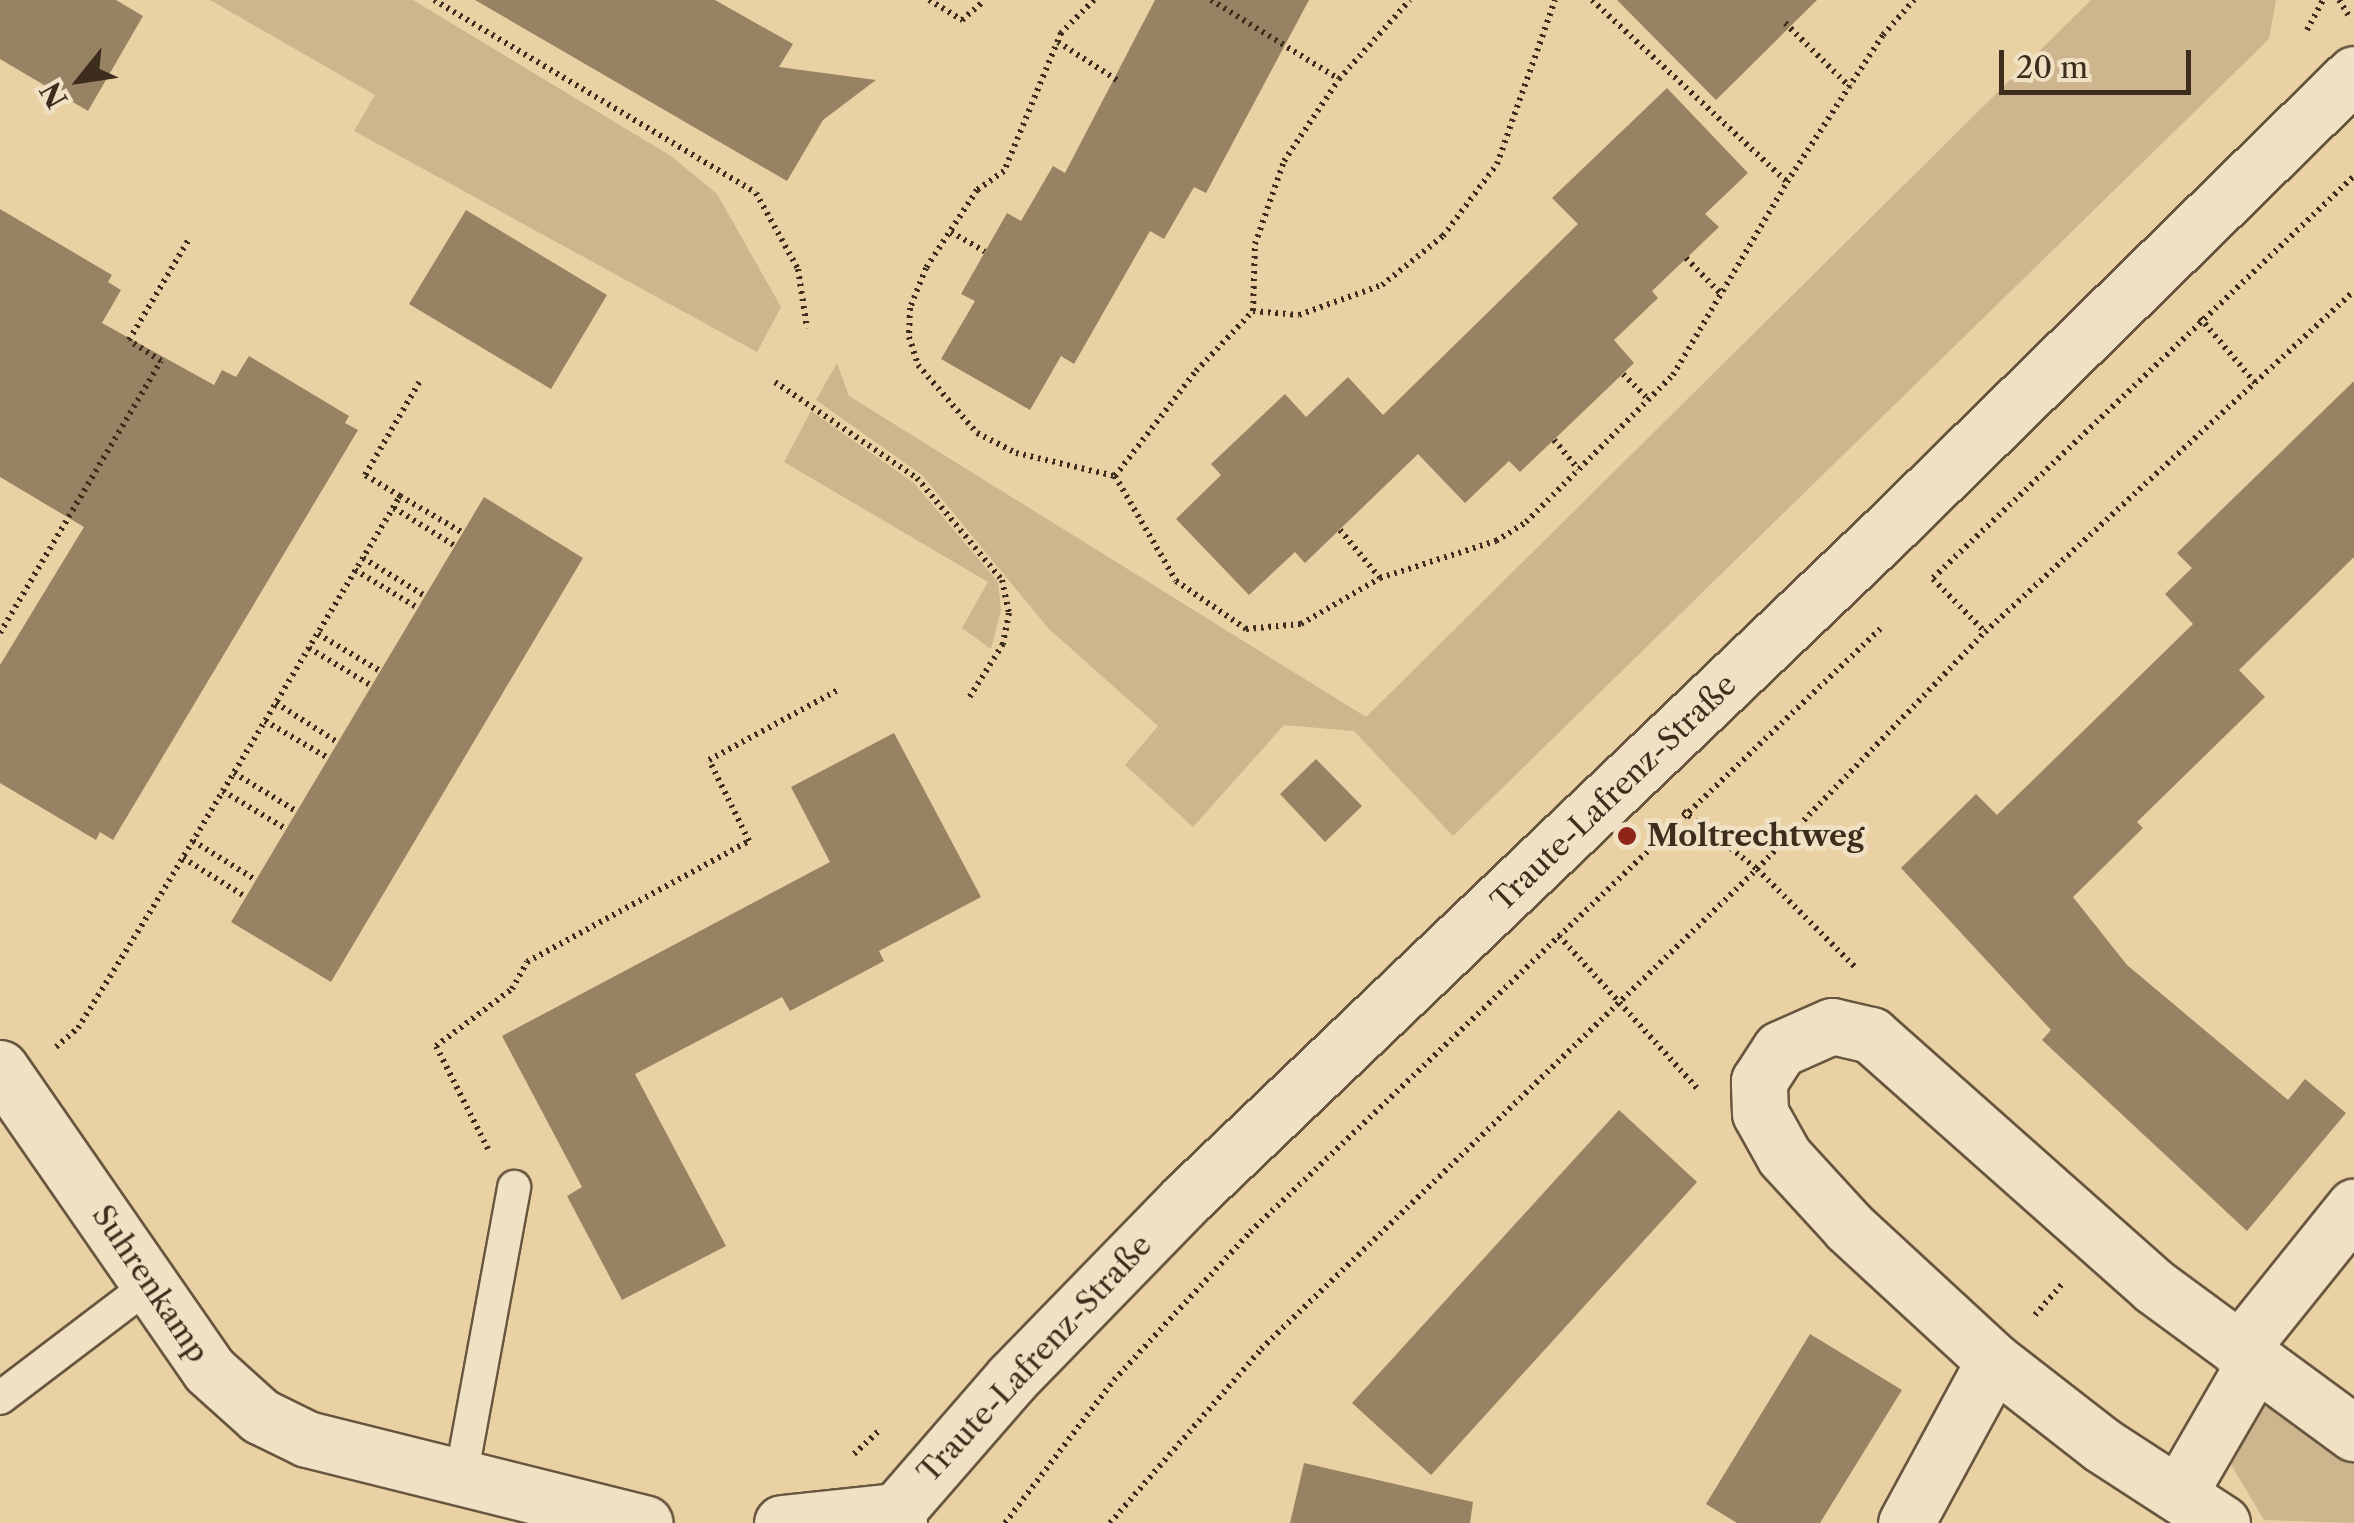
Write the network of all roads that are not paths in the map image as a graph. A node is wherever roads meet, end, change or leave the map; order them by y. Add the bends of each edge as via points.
1 (2354, 74) edge
2 (7, 1076) edge
3 (514, 1187) road end
4 (2354, 1207) edge
5 (150, 1284) junction
6 (2247, 1356) junction
7 (1994, 1361) junction
8 (0, 1398) edge
9 (2354, 1433) edge
10 (461, 1477) junction
11 (2200, 1508) edge
12 (893, 1519) edge
13 (645, 1523) edge
14 (782, 1523) edge
15 (1906, 1523) edge

1 - 12 street, Traute-Lafrenz-Straße via 1887,531 1186,1198
2 - 5 street, Suhrenkamp
3 - 10 lane
4 - 6 street
5 - 8 lane
5 - 10 street, Suhrenkamp via 208,1370 260,1416 306,1439
6 - 7 street via 2100,1240 1884,1046 1846,1026 1792,1040 1764,1067 1760,1113 1784,1156 1848,1227
6 - 9 street
6 - 11 street
7 - 11 street via 2102,1445
7 - 15 street
10 - 13 street, Suhrenkamp
12 - 14 street

